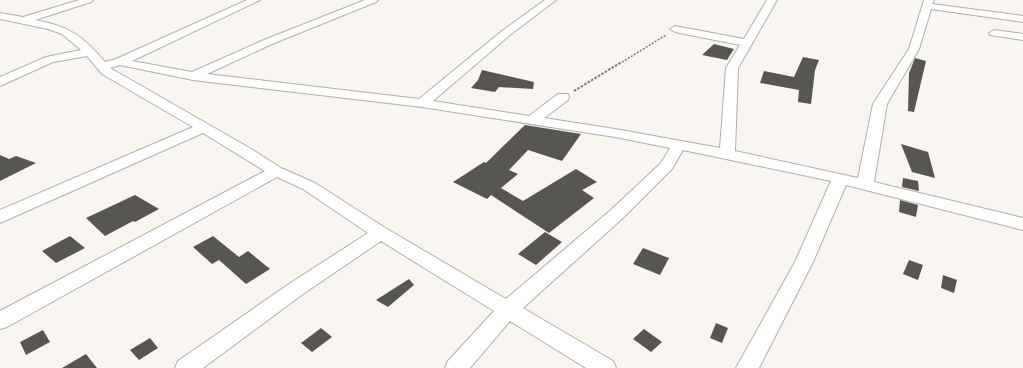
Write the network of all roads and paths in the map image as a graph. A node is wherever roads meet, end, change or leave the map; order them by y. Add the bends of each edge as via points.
1 (88, 0) edge
2 (255, 0) edge
3 (373, 0) edge
4 (551, 0) edge
5 (772, 0) edge
6 (928, 3) edge
7 (0, 16) edge
8 (1023, 19) edge
9 (24, 20) junction
10 (674, 29) joint
11 (994, 33) dead end
12 (1023, 37) edge
13 (747, 43) junction
14 (90, 52) junction
15 (120, 62) junction
16 (103, 66) junction
17 (192, 76) junction
18 (0, 82) edge
19 (563, 97) joint
20 (422, 103) junction
21 (532, 120) junction
22 (203, 128) junction
23 (680, 145) junction
24 (726, 154) junction
25 (276, 171) junction
26 (839, 178) junction
27 (865, 185) junction
28 (0, 217) edge
29 (1023, 224) edge
30 (381, 233) junction
31 (508, 309) junction
32 (0, 321) edge
33 (186, 368) edge
34 (456, 368) edge
35 (605, 368) edge
36 (747, 368) edge

1 - 9 street
2 - 15 street
3 - 17 street
4 - 20 street via 506,33
5 - 13 street
6 - 8 street
6 - 27 street via 914,49 880,104
7 - 9 street
9 - 14 street via 66,32
10 - 13 street
10 - 19 path
11 - 12 street
13 - 24 street via 732,68
14 - 16 street
14 - 18 street via 50,59
15 - 16 street
15 - 17 street
16 - 22 street via 106,71 122,81
17 - 20 street
19 - 21 street
20 - 21 street
21 - 23 street
22 - 25 street
22 - 28 street
23 - 24 street
23 - 31 street via 667,166 618,213
24 - 26 street
25 - 30 street via 309,186
25 - 32 street
26 - 27 street
26 - 36 street via 804,262
27 - 29 street
30 - 31 street
30 - 33 street via 296,289
31 - 34 street
31 - 35 street

